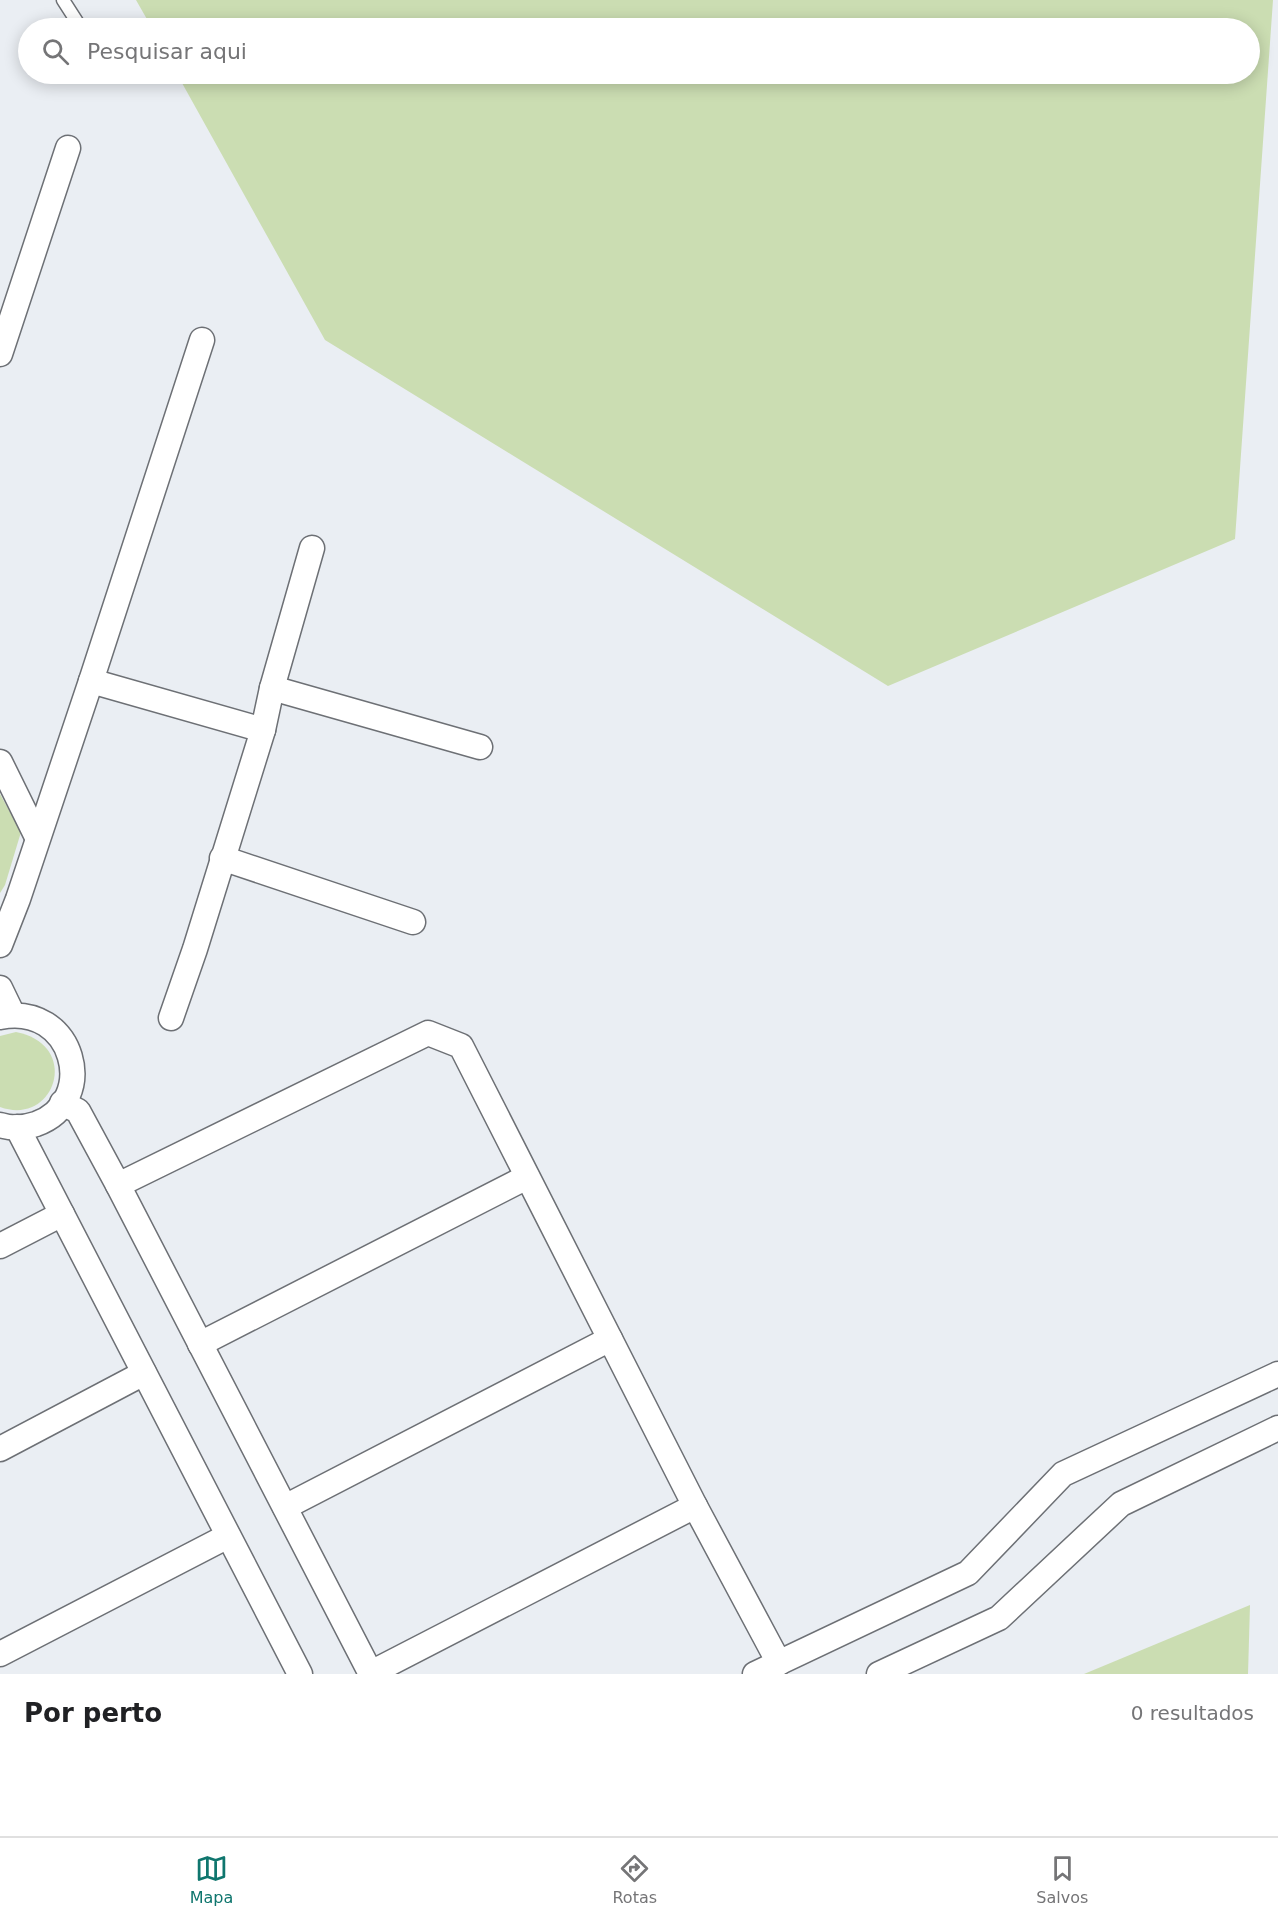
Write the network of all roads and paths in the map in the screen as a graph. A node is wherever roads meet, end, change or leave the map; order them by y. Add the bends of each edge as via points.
1 (63, 0) edge
2 (75, 18) edge
3 (68, 148) dead end
4 (202, 340) dead end
5 (0, 354) edge
6 (312, 548) dead end
7 (91, 681) junction
8 (272, 688) junction
9 (263, 730) junction
10 (480, 747) dead end
11 (0, 762) edge
12 (37, 837) junction
13 (222, 858) junction
14 (413, 922) dead end
15 (0, 945) edge
16 (0, 988) edge
17 (6, 1016) edge
18 (171, 1018) dead end
19 (62, 1103) junction
20 (8, 1126) edge
21 (527, 1177) junction
22 (118, 1185) junction
23 (62, 1214) junction
24 (0, 1246) edge
25 (610, 1339) junction
26 (200, 1344) junction
27 (144, 1373) junction
28 (1278, 1374) edge
29 (1278, 1428) edge
30 (0, 1449) edge
31 (694, 1506) junction
32 (285, 1507) junction
33 (228, 1536) junction
34 (0, 1653) edge
35 (779, 1662) junction
36 (300, 1674) edge
37 (371, 1674) edge
38 (755, 1674) edge
39 (879, 1674) edge

1 - 2 lane
3 - 5 street
4 - 7 street
6 - 8 street
7 - 9 street
7 - 12 street
8 - 9 street
8 - 10 street
9 - 13 street
11 - 12 street
12 - 15 street
13 - 14 street
13 - 18 street
16 - 17 street
17 - 19 street via 32,1017 49,1025 62,1039 73,1075
19 - 20 street via 44,1121 26,1127
19 - 22 street via 78,1111
20 - 23 street
21 - 22 street via 461,1046 428,1033
21 - 25 street
21 - 26 street
22 - 26 street
23 - 24 street
23 - 27 street
25 - 31 street
25 - 32 street
26 - 32 street
27 - 30 street
27 - 33 street
28 - 35 street via 1063,1474 968,1573
29 - 39 street via 1121,1504 999,1618
31 - 35 street
31 - 37 street
32 - 37 street
33 - 34 street
33 - 36 street
35 - 38 street

